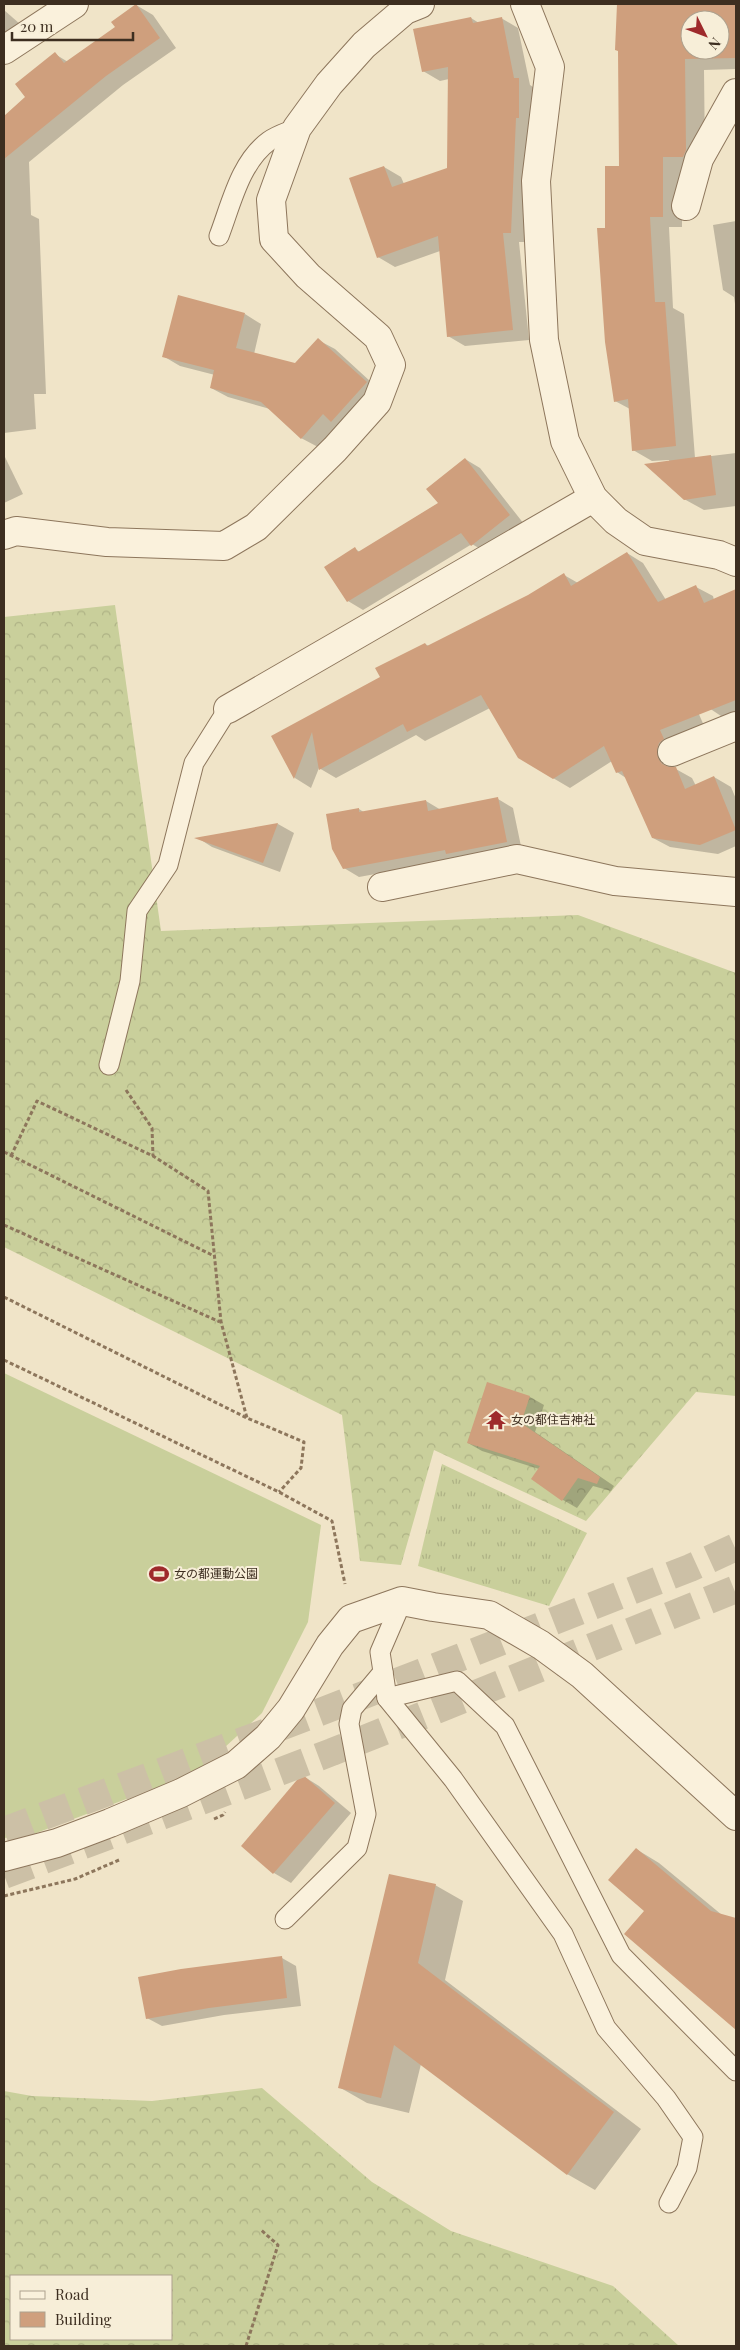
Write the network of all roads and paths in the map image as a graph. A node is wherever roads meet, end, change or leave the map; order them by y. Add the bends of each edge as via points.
1 (74, 4) edge
2 (420, 4) edge
3 (525, 4) edge
4 (4, 50) edge
5 (736, 93) edge
6 (297, 128) junction
7 (686, 206) dead end
8 (219, 236) dead end
9 (593, 498) junction
10 (4, 535) edge
11 (736, 562) edge
12 (228, 709) joint
13 (736, 726) edge
14 (672, 752) dead end
15 (382, 887) dead end
16 (736, 892) edge
17 (109, 1065) joint
18 (4, 1152) edge
19 (11, 1156) junction
20 (153, 1156) junction
21 (4, 1224) edge
22 (214, 1256) junction
23 (4, 1297) edge
24 (221, 1322) junction
25 (4, 1360) edge
26 (247, 1418) junction
27 (279, 1492) junction
28 (402, 1601) junction
29 (352, 1619) junction
30 (383, 1672) junction
31 (387, 1698) junction
32 (736, 1816) edge
33 (4, 1857) edge
34 (285, 1919) dead end
35 (736, 2071) edge
36 (669, 2203) dead end
37 (261, 2230) dead end
38 (246, 2346) edge

1 - 4 street
2 - 6 street via 405,10 364,45 329,84
3 - 9 street via 550,67 536,181 544,340 565,442
5 - 7 street via 699,160
6 - 8 lane via 269,141 244,170
6 - 10 street via 270,200 274,239 308,276 378,338 391,365 376,402 335,449 256,527 224,546 107,542 16,531
9 - 11 street via 616,521 645,541 719,555
9 - 12 street
12 - 17 lane via 194,763 168,865 137,911 130,981
13 - 14 street
15 - 16 street via 516,859 615,881
17 - 20 path via 152,1128
18 - 19 path
19 - 20 path via 37,1101
19 - 22 path
20 - 22 path via 208,1191
21 - 24 path
22 - 24 path
23 - 26 path
24 - 26 path
25 - 27 path
26 - 27 path via 304,1442 301,1468
27 - 29 path via 332,1521
28 - 29 street
28 - 30 lane via 380,1652
28 - 32 street via 489,1615 541,1645 582,1675
29 - 33 street via 330,1645 291,1709 268,1737 236,1765 110,1823 57,1843
30 - 31 lane
30 - 34 lane via 352,1709 349,1724 366,1814 358,1848
31 - 35 lane via 457,1681 505,1726 621,1954
31 - 36 lane via 453,1779 563,1934 606,2028 666,2098 693,2137 687,2168
37 - 38 path via 278,2245

